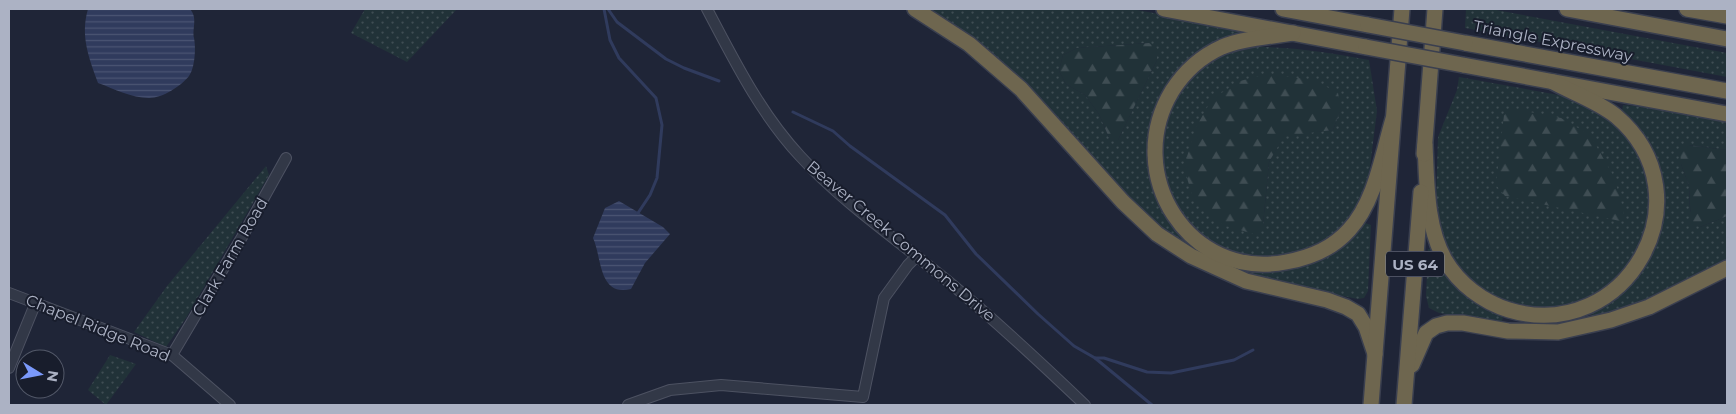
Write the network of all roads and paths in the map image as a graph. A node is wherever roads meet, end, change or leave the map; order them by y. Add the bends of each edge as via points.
1 (707, 9) edge
2 (915, 9) edge
3 (1164, 9) edge
4 (1283, 9) edge
5 (1402, 9) edge
6 (1435, 9) edge
7 (1567, 9) edge
8 (1687, 9) edge
9 (1727, 16) edge
10 (1293, 33) junction
11 (1727, 38) edge
12 (1553, 82) junction
13 (1727, 91) edge
14 (1727, 114) edge
15 (1393, 119) junction
16 (1424, 145) junction
17 (286, 158) dead end
18 (917, 256) junction
19 (1727, 268) edge
20 (9, 293) edge
21 (36, 302) junction
22 (1375, 354) junction
23 (172, 355) junction
24 (9, 368) edge
25 (1406, 382) junction
26 (230, 405) edge
27 (628, 405) edge
28 (1085, 405) edge
29 (1371, 405) edge
30 (1404, 405) edge

1 - 18 street, Beaver Creek Commons Drive via 750,87 781,134 842,196
2 - 22 highway via 969,44 1021,89 1123,202 1157,234 1191,256 1246,281 1346,307 1358,314
3 - 10 highway
4 - 13 highway, Triangle Expressway, bridge
5 - 15 highway, US 64
6 - 16 highway, US 64
7 - 11 highway
8 - 9 highway
10 - 12 highway, bridge
10 - 15 highway via 1245,41 1207,55 1188,71 1165,102 1155,137 1154,160 1158,182 1165,202 1179,223 1195,238 1218,254 1261,265 1303,259 1328,247 1349,231 1365,208
12 - 14 highway
12 - 16 highway via 1615,116 1642,148 1653,176 1656,205 1649,242 1632,273 1619,288 1599,301 1566,313 1536,316 1502,308 1470,289 1455,274 1440,247 1429,209
15 - 22 highway, US 64
16 - 25 highway, US 64
17 - 23 street, Clark Farm Road
18 - 27 street via 884,298 863,397 721,385 670,390
18 - 28 street, Beaver Creek Commons Drive via 1004,328
19 - 25 highway via 1649,307 1558,332 1508,331 1463,323 1436,326 1426,333 1418,347
20 - 21 street, Chapel Ridge Road
21 - 23 street, Chapel Ridge Road
21 - 24 street
22 - 29 highway, US 64
23 - 26 street, Chapel Ridge Road
25 - 30 highway, US 64

